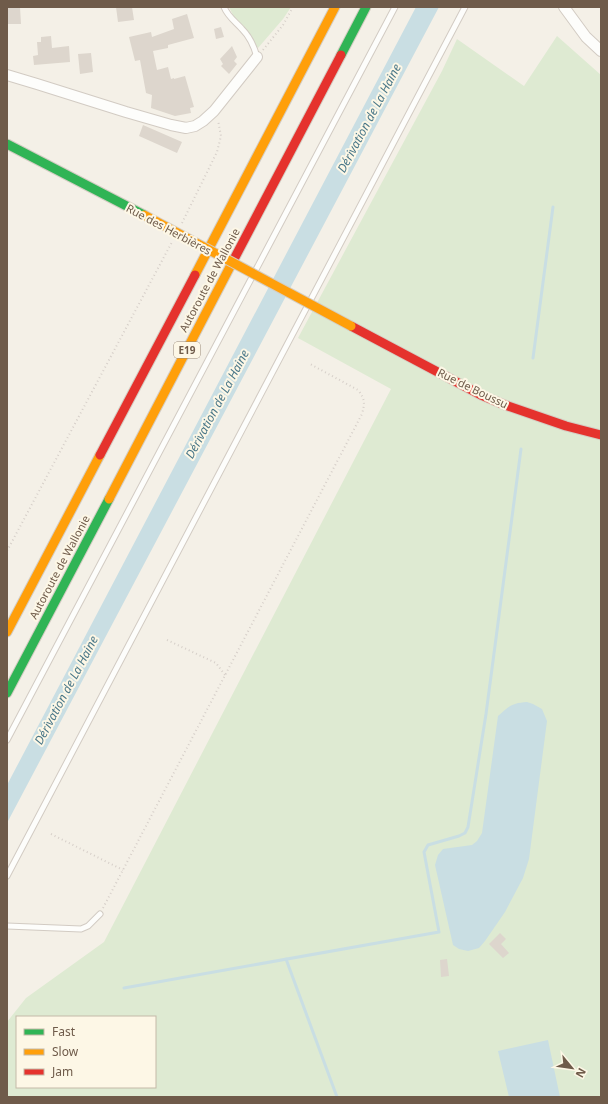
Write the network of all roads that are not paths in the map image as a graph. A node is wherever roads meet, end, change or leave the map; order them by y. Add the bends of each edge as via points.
1 (224, 7) edge
2 (334, 7) edge
3 (366, 7) edge
4 (395, 7) edge
5 (465, 7) edge
6 (564, 7) edge
7 (601, 51) edge
8 (257, 57) joint
9 (7, 76) edge
10 (7, 144) edge
11 (351, 326) joint
12 (601, 435) edge
13 (7, 632) edge
14 (7, 693) edge
15 (7, 740) edge
16 (7, 876) edge
17 (100, 914) road end
18 (7, 926) edge

1 - 8 lane via 230,18 249,38
2 - 13 main road, Autoroute de Wallonie / E19
3 - 14 main road, Autoroute de Wallonie / E19
4 - 15 lane
5 - 16 lane
6 - 7 street via 586,38
8 - 9 street via 214,111 195,126 186,128
10 - 11 main road, Rue des Herbières, bridge
11 - 12 main road, Rue de Boussu via 481,395 566,426
17 - 18 lane via 81,929

